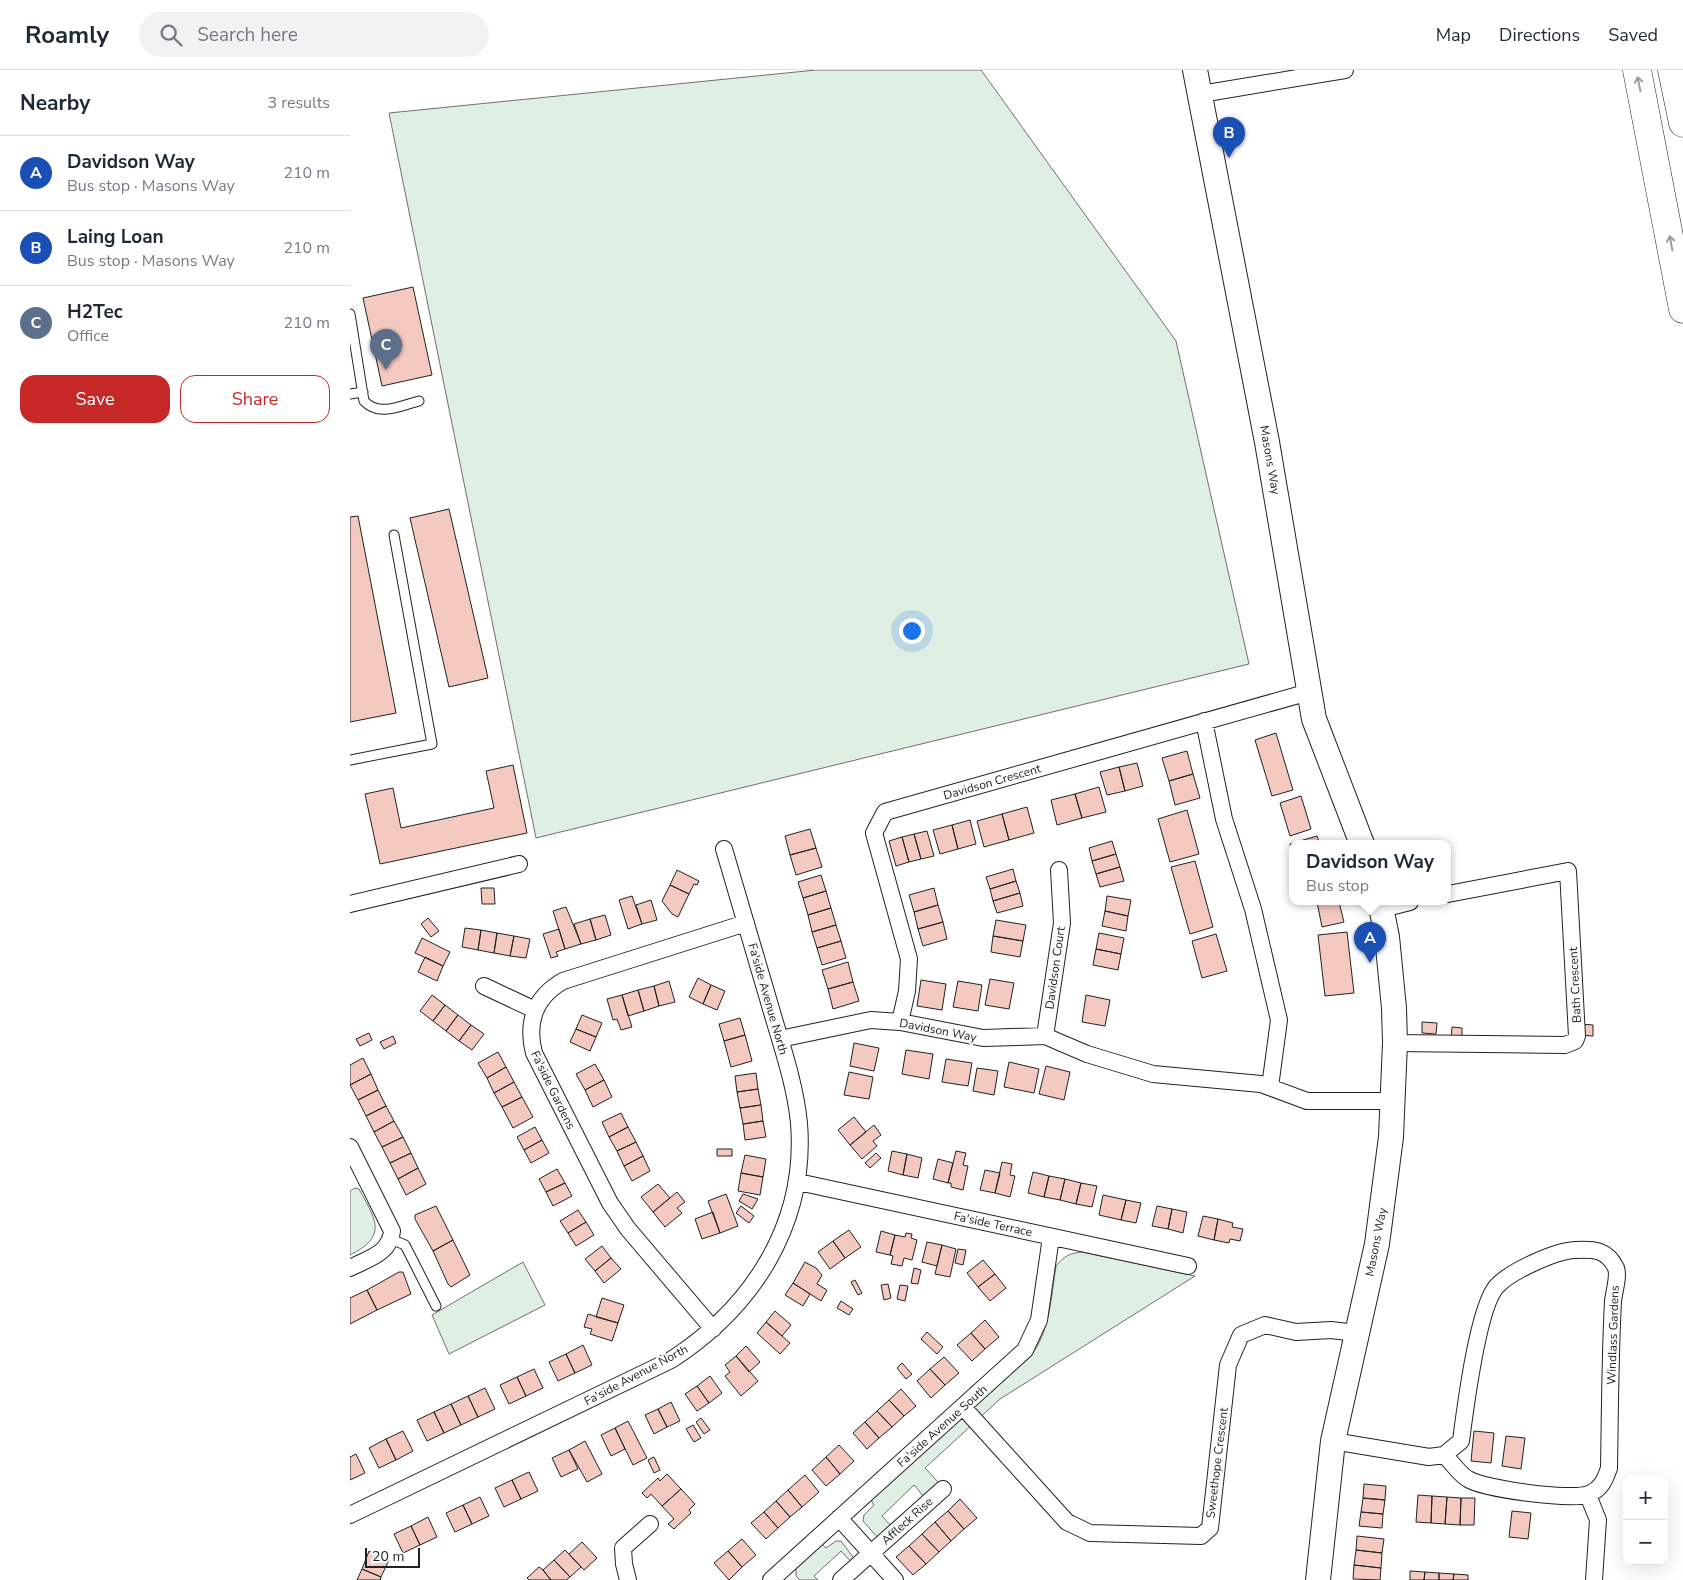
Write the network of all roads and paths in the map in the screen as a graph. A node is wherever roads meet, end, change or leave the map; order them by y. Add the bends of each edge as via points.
1 (1195, 70) edge
2 (1345, 70) edge
3 (1636, 70) edge
4 (1672, 70) edge
5 (1201, 94) junction
6 (1683, 122) edge
7 (1683, 309) edge
8 (350, 314) edge
9 (363, 392) junction
10 (350, 394) edge
11 (419, 401) dead end
12 (394, 535) dead end
13 (1309, 692) junction
14 (1204, 721) junction
15 (350, 760) edge
16 (1360, 840) edge
17 (724, 849) dead end
18 (519, 864) dead end
19 (1059, 870) dead end
20 (1451, 893) edge
21 (351, 901) edge
22 (1381, 905) edge
23 (746, 924) junction
24 (484, 986) dead end
25 (535, 1010) junction
26 (900, 1022) junction
27 (1045, 1036) junction
28 (780, 1039) junction
29 (1395, 1043) junction
30 (1270, 1087) junction
31 (1393, 1101) junction
32 (350, 1147) edge
33 (798, 1182) junction
34 (1051, 1237) junction
35 (389, 1243) junction
36 (1188, 1266) dead end
37 (350, 1268) edge
38 (436, 1306) dead end
39 (713, 1329) junction
40 (1356, 1333) junction
41 (963, 1407) junction
42 (1333, 1441) junction
43 (1444, 1455) junction
44 (943, 1489) dead end
45 (1588, 1495) junction
46 (350, 1515) edge
47 (839, 1518) junction
48 (650, 1524) dead end
49 (871, 1553) junction
50 (781, 1577) edge
51 (628, 1580) edge
52 (841, 1580) edge
53 (894, 1580) edge
54 (1318, 1580) edge
55 (1594, 1580) edge

1 - 5 street, Masons Way
2 - 5 street
7 -> 3 highway
4 - 6 highway
5 - 13 street, Masons Way via 1267,442
8 - 9 lane
9 - 10 lane
9 - 11 lane via 364,401 379,411
12 - 15 lane via 432,744
13 - 14 street, Davidson Crescent
13 - 16 street, Masons Way via 1314,718
14 - 26 street, Davidson Crescent via 885,812 874,833 909,959 907,991
14 - 30 street via 1224,819 1253,909 1279,1020
17 - 23 street, Fa'side Avenue North
18 - 21 street
19 - 27 street, Davidson Court via 1062,923
20 - 29 street, Bath Crescent via 1568,871 1577,1036 1575,1041 1564,1045
22 - 29 street, Masons Way via 1394,1008
23 - 25 street, Fa'side Gardens via 563,981 546,993
23 - 28 street, Fa'side Avenue North
24 - 25 street
25 - 39 street, Fa'side Gardens via 530,1032 534,1053 610,1203 628,1229
26 - 27 street, Davidson Way via 983,1038
26 - 28 street, Davidson Way via 871,1020
27 - 30 street, Davidson Way via 1087,1054 1153,1074
28 - 33 street, Fa'side Avenue North via 799,1122
29 - 31 street, Masons Way
30 - 31 street, Davidson Way via 1307,1101
31 - 40 street, Masons Way via 1382,1215
32 - 35 street via 392,1231
33 - 34 street, Fa'side Terrace
33 - 39 street, Fa'side Avenue North via 764,1269 746,1295
34 - 36 street, Fa'side Terrace
34 - 41 street, Fa'side Avenue South via 1039,1320 1031,1340 1017,1359
35 - 37 street via 381,1253
35 - 38 lane via 405,1245
39 - 46 street, Fa'side Avenue North via 690,1348 650,1370
40 - 41 street, Sweethope Crescent via 1331,1330 1296,1332 1265,1325 1242,1335 1228,1365 1210,1528 1201,1536 1090,1532 1067,1522
40 - 42 street, Masons Way
41 - 47 street, Fa'side Avenue South
42 - 43 street via 1429,1457
42 - 54 street, Masons Way
43 - 45 street via 1467,1479 1489,1487 1564,1496
43 - 45 street, Windlass Gardens via 1461,1441 1468,1388 1487,1305 1496,1286 1516,1272 1564,1250 1596,1249 1609,1256 1617,1270 1613,1300 1609,1468 1603,1485
44 - 49 street, Affleck Rise
45 - 55 street via 1598,1520
47 - 49 street, Affleck Rise
47 - 50 street, Fa'side Avenue South
48 - 51 street via 624,1548
49 - 52 street, Affleck Rise
49 - 53 street, Affleck Rise

